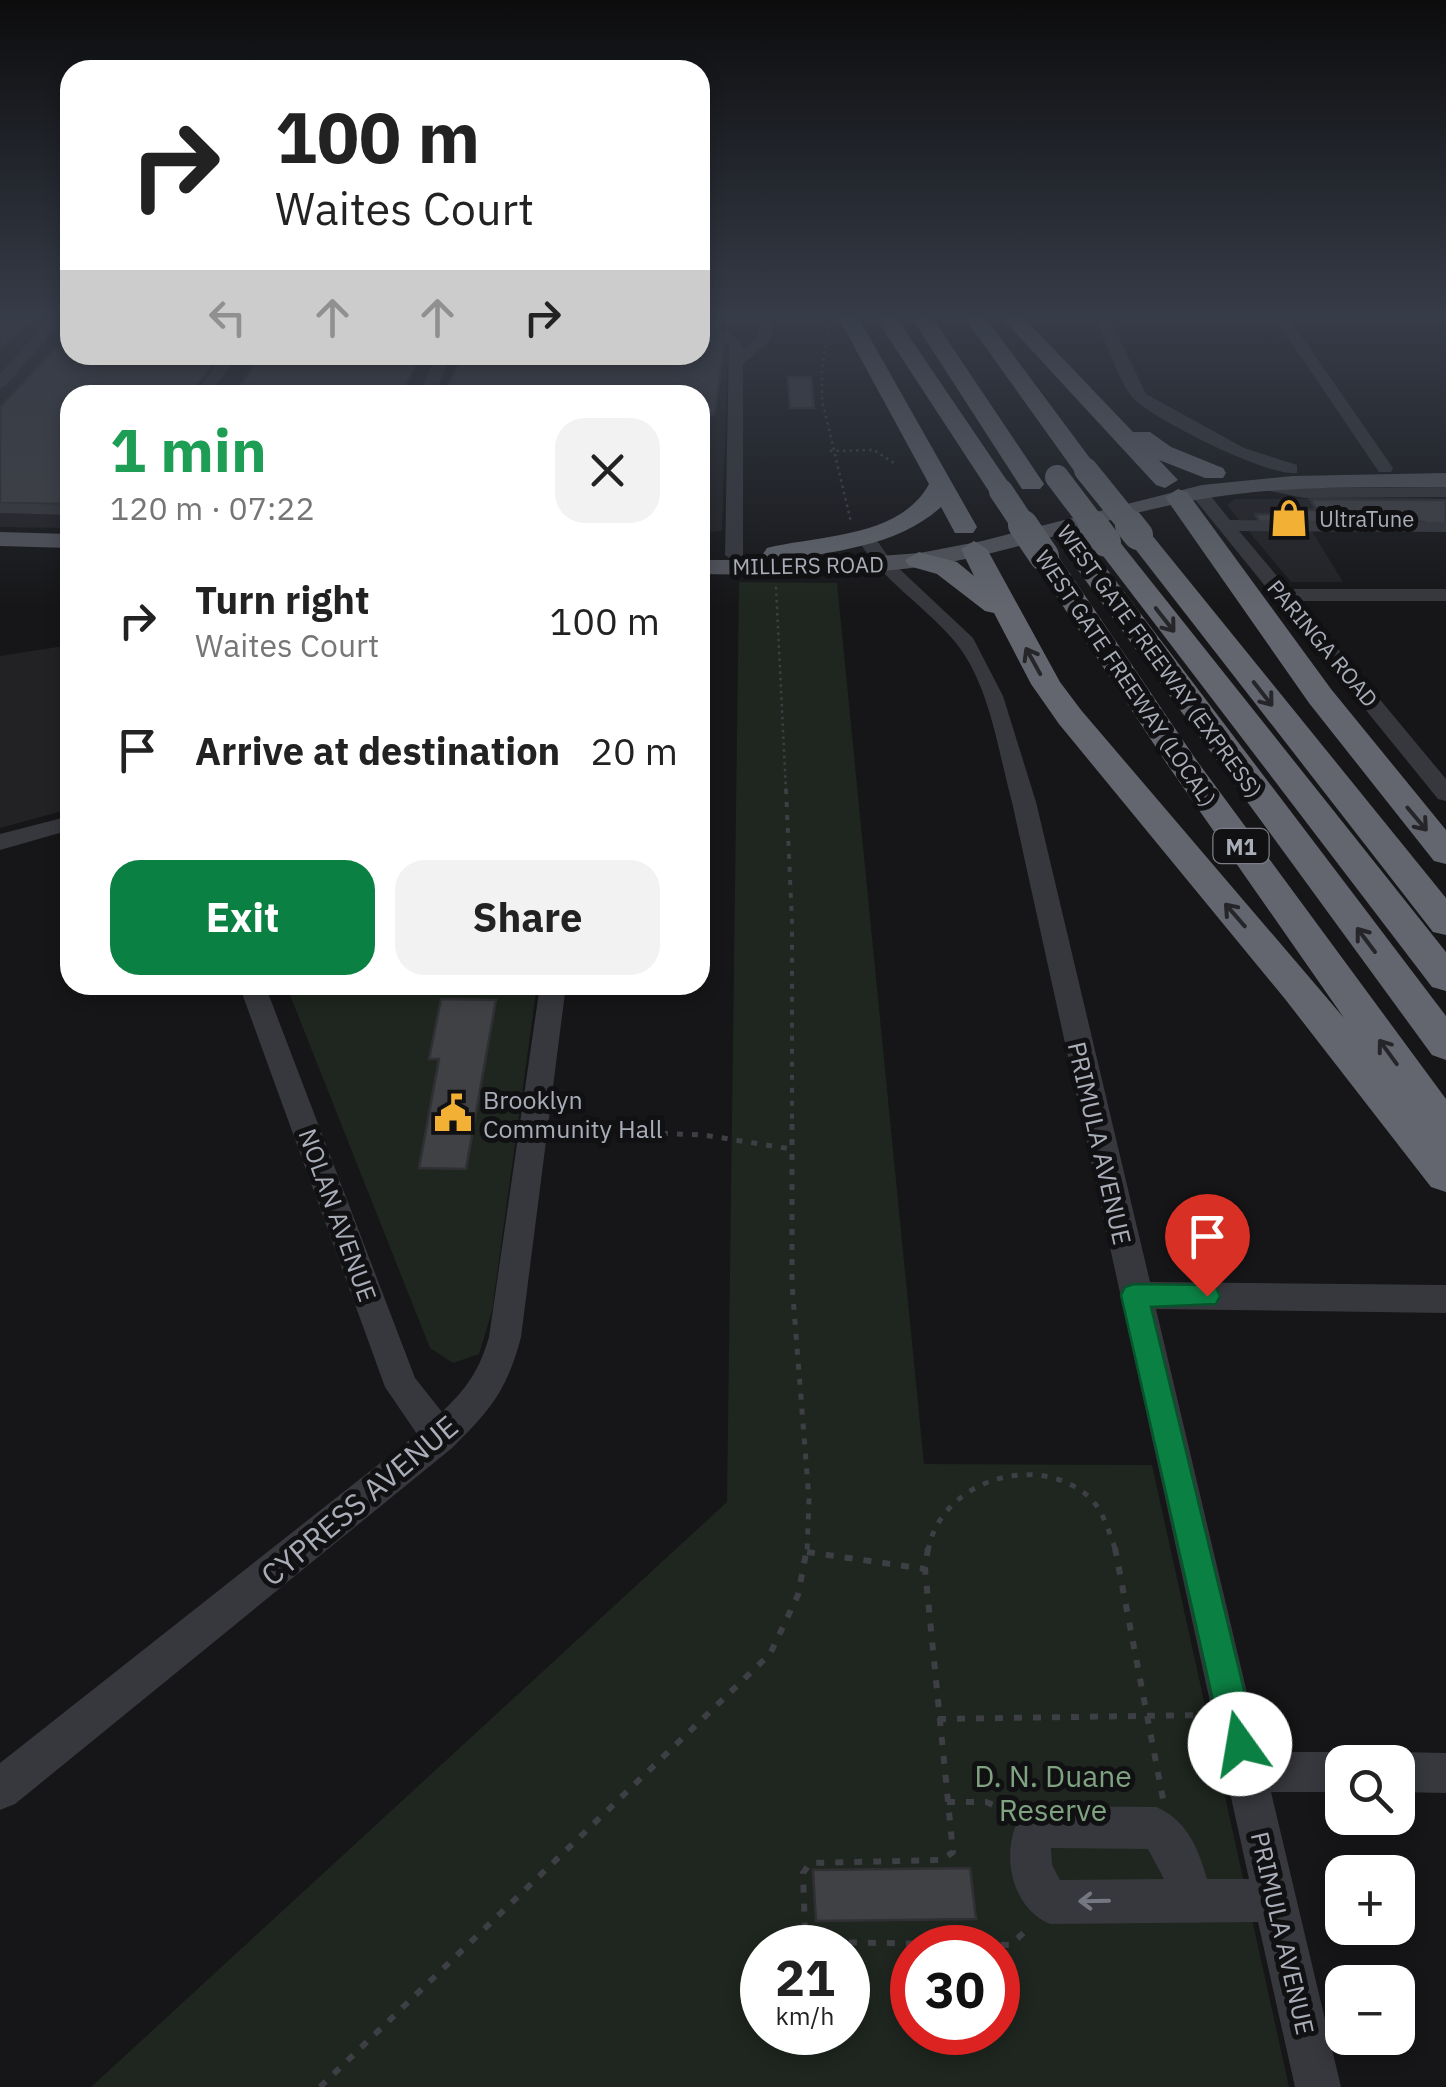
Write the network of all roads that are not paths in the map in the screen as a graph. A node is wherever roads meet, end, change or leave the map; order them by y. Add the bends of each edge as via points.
1 (736, 414) edge
2 (898, 414) edge
3 (926, 414) edge
4 (993, 414) edge
5 (1003, 414) edge
6 (1045, 414) edge
7 (1112, 414) edge
8 (1118, 414) edge
9 (1171, 414) edge
10 (1348, 414) edge
11 (1238, 452) junction
12 (1385, 468) junction
13 (1291, 469) junction
14 (1446, 469) edge
15 (1042, 480) junction
16 (1446, 480) edge
17 (942, 483) junction
18 (1266, 485) junction
19 (1189, 486) junction
20 (1446, 492) edge
21 (0, 508) edge
22 (60, 510) edge
23 (970, 524) junction
24 (1225, 525) junction
25 (1446, 527) edge
26 (0, 539) edge
27 (60, 541) edge
28 (872, 549) junction
29 (1075, 549) junction
30 (0, 550) edge
31 (60, 551) edge
32 (710, 556) edge
33 (734, 556) junction
34 (919, 560) junction
35 (776, 561) junction
36 (710, 565) edge
37 (1282, 595) junction
38 (1446, 595) edge
39 (1010, 618) junction
40 (1417, 758) junction
41 (1446, 758) edge
42 (1446, 794) edge
43 (60, 826) edge
44 (0, 842) edge
45 (1446, 853) edge
46 (1446, 922) edge
47 (1446, 978) edge
48 (256, 995) edge
49 (552, 995) edge
50 (1446, 1045) edge
51 (1446, 1131) edge
52 (1446, 1175) edge
53 (1134, 1295) junction
54 (1446, 1300) edge
55 (440, 1437) junction
56 (1246, 1772) junction
57 (1325, 1772) edge
58 (1415, 1772) edge
59 (1446, 1773) edge
60 (0, 1790) edge
61 (1191, 1900) junction
62 (1276, 1900) junction
63 (1318, 2087) edge

1 - 33 street
2 - 17 highway
3 - 23 highway, WEST GATE FREEWAY (LOCAL) / M1
4 - 15 highway, WEST GATE FREEWAY (EXPRESS) / M1
5 - 15 highway, WEST GATE FREEWAY (EXPRESS) / M1
6 -> 46 highway, bridge
7 - 19 highway
8 - 19 highway
9 - 11 street
10 - 12 street
11 - 13 street
11 - 19 street via 1239,461
12 - 13 main road, MILLERS ROAD
12 - 14 main road, MILLERS ROAD
13 - 19 main road, MILLERS ROAD
15 - 19 main road, MILLERS ROAD
15 - 23 main road, MILLERS ROAD
15 - 29 highway, WEST GATE FREEWAY (EXPRESS) / M1
16 - 18 main road, MILLERS ROAD
17 - 23 highway
17 - 28 highway via 926,509 893,527
18 - 19 main road, MILLERS ROAD
18 - 20 street via 1304,493
19 - 23 main road, MILLERS ROAD
19 - 24 street, PARINGA ROAD
19 -> 45 highway via 1320,696
21 - 22 street
23 - 28 main road, MILLERS ROAD
23 - 29 highway, WEST GATE FREEWAY (LOCAL) / M1, bridge
23 - 34 main road, MILLERS ROAD
23 - 39 highway
24 - 25 street
24 - 37 street, PARINGA ROAD
26 - 27 main road
28 - 34 main road, MILLERS ROAD
28 - 35 highway
28 - 53 street, PRIMULA AVENUE via 948,621 983,675 1024,802
29 -> 47 highway, WEST GATE FREEWAY (EXPRESS) / M1
50 -> 29 highway, WEST GATE FREEWAY (EXPRESS) / M1
51 -> 29 highway, WEST GATE FREEWAY (LOCAL) / M1 via 1196,783
30 - 31 main road
32 - 33 main road, MILLERS ROAD
33 - 35 main road, MILLERS ROAD
34 - 39 highway via 947,568
35 - 36 main road, MILLERS ROAD
37 - 38 street
37 - 40 street, PARINGA ROAD
52 -> 39 highway via 1070,717
40 - 41 street
40 - 42 street, PARINGA ROAD
43 - 44 street
48 - 55 street, NOLAN AVENUE via 392,1362
49 - 55 street, CYPRESS AVENUE via 501,1356 480,1396
53 - 54 street
53 - 56 street, PRIMULA AVENUE
55 - 60 street, CYPRESS AVENUE
56 - 57 street
56 - 62 street, PRIMULA AVENUE
58 - 59 street
61 -> 61 street via 1050,1902 1035,1884 1030,1843 1038,1826 1156,1828 1171,1839
61 - 62 street
62 - 63 street, PRIMULA AVENUE

